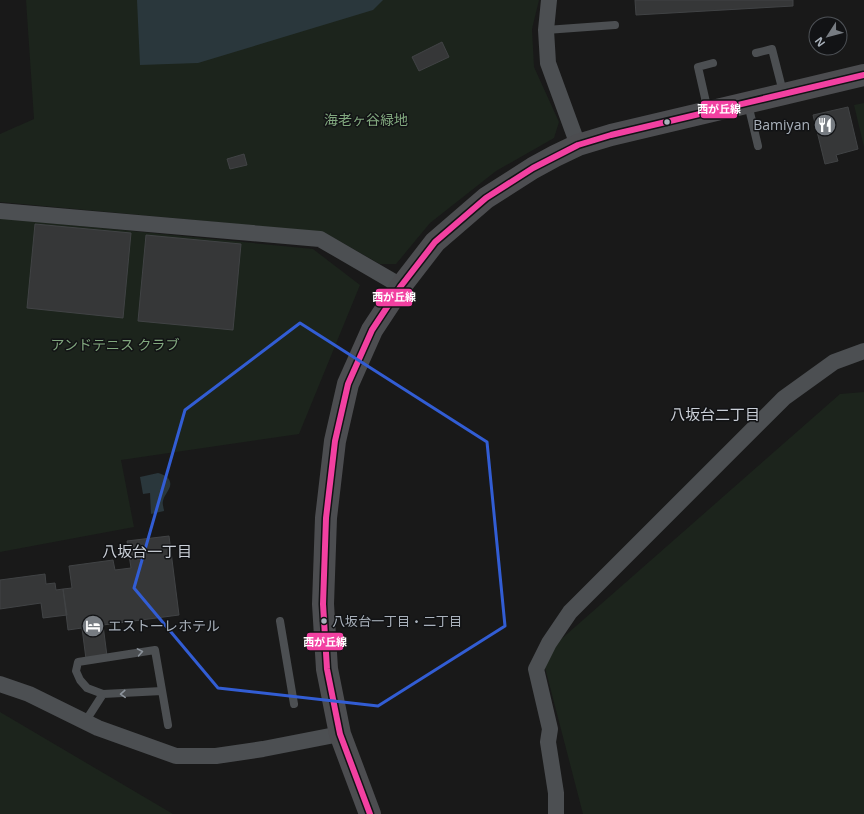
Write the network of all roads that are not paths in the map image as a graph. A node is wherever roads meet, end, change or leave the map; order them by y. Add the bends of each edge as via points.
1 (549, 0) edge
2 (615, 25) dead end
3 (546, 30) junction
4 (756, 53) dead end
5 (713, 63) dead end
6 (864, 75) edge
7 (784, 94) junction
8 (748, 103) junction
9 (709, 112) junction
10 (578, 146) junction
11 (758, 146) dead end
12 (0, 211) edge
13 (401, 286) junction
14 (864, 351) edge
15 (280, 621) dead end
16 (0, 684) edge
17 (162, 691) junction
18 (103, 694) junction
19 (294, 704) dead end
20 (85, 722) junction
21 (168, 725) dead end
22 (340, 734) junction
23 (370, 814) edge
24 (556, 814) edge

1 - 3 street
2 - 3 lane
3 - 10 street via 548,63
4 - 7 lane via 772,49
5 - 9 lane via 698,67
6 - 7 main road
7 - 8 main road
8 - 9 main road
8 - 11 lane
9 - 10 main road via 612,135
10 - 13 main road via 533,168 486,198 436,242
12 - 13 street via 320,239
13 - 22 main road via 372,330 348,384 335,441 326,518 323,604 327,669
14 - 24 street via 834,362 784,398 570,612 549,643 536,669 550,729 548,742 556,793
15 - 19 lane
16 - 20 street via 29,694
17 -> 18 lane
18 -> 17 lane via 87,688 80,680 76,671 78,662 155,650
17 - 21 lane
18 - 20 lane
20 - 22 street via 176,756 216,756
22 - 23 main road

